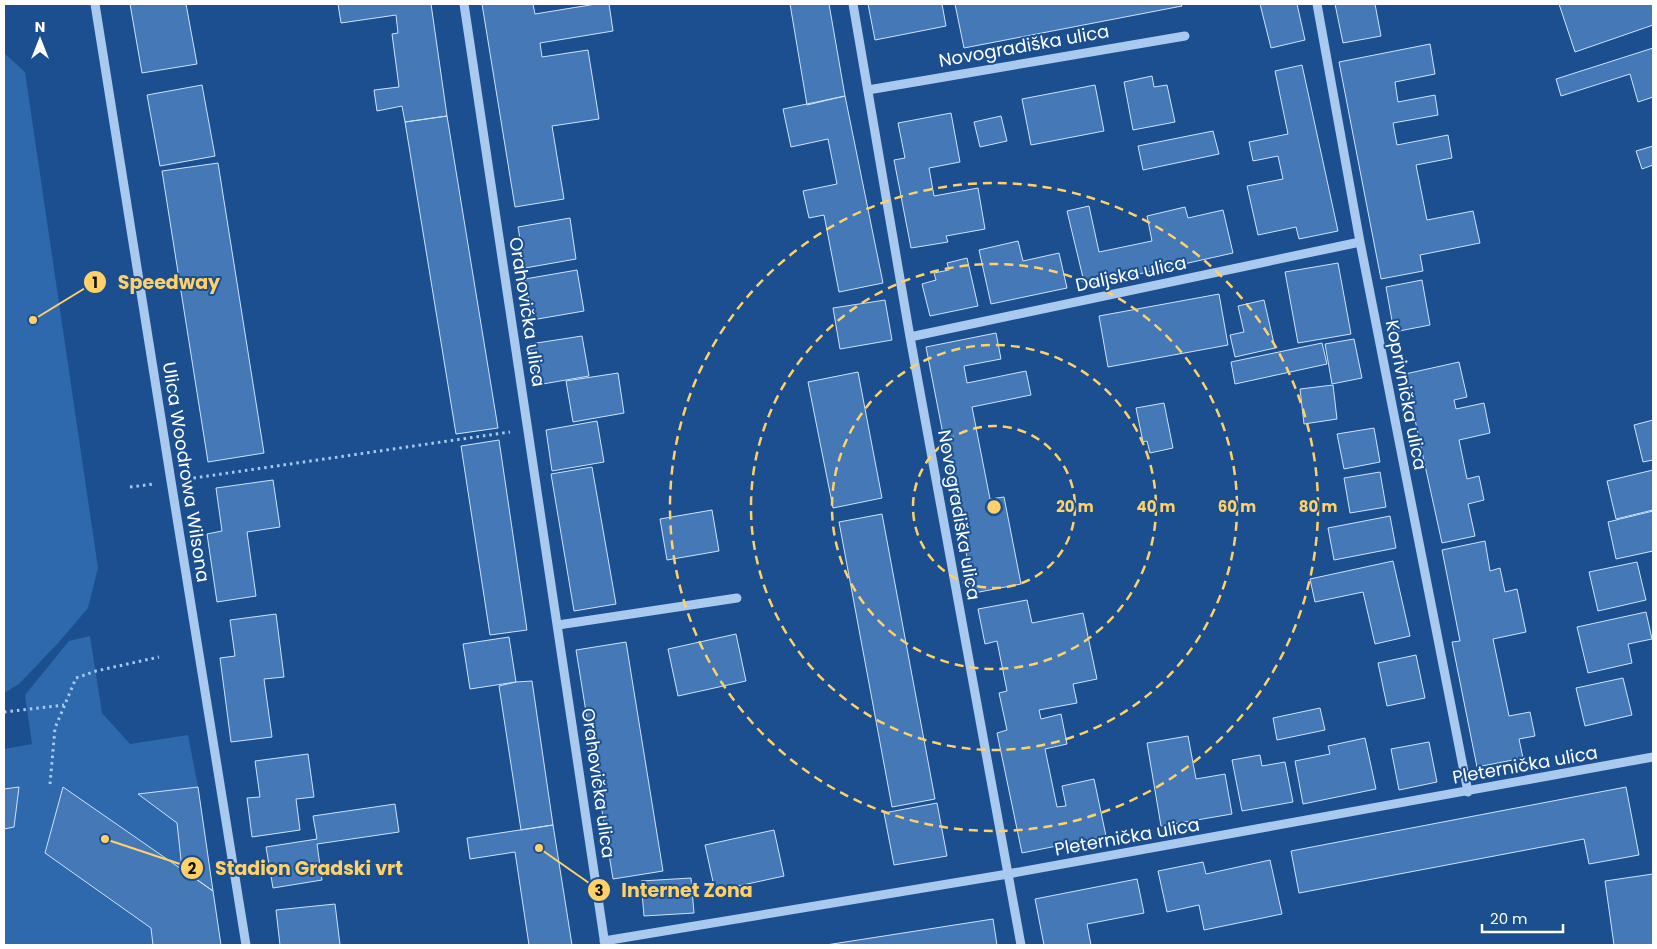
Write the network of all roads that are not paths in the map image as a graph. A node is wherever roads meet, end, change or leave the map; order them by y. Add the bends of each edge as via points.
1 (95, 4) edge
2 (464, 4) edge
3 (853, 4) edge
4 (1317, 4) edge
5 (1185, 36) dead end
6 (868, 90) junction
7 (1360, 242) junction
8 (910, 337) junction
9 (737, 598) dead end
10 (558, 625) junction
11 (1653, 757) edge
12 (1468, 792) junction
13 (1008, 874) junction
14 (605, 943) edge
15 (246, 945) edge
16 (1021, 945) edge

1 - 15 street, Ulica Woodrowa Wilsona
2 - 10 street, Orahovička ulica
3 - 6 street, Novogradiška ulica
4 - 7 street, Koprivnička ulica
5 - 6 street, Novogradiška ulica
6 - 8 street, Novogradiška ulica
7 - 8 street, Daljska ulica
7 - 12 street, Koprivnička ulica
8 - 13 street, Novogradiška ulica
9 - 10 street
10 - 14 street, Orahovička ulica
11 - 12 street, Pleternička ulica
12 - 13 street, Pleternička ulica
13 - 14 street, Pleternička ulica
13 - 16 street, Novogradiška ulica

